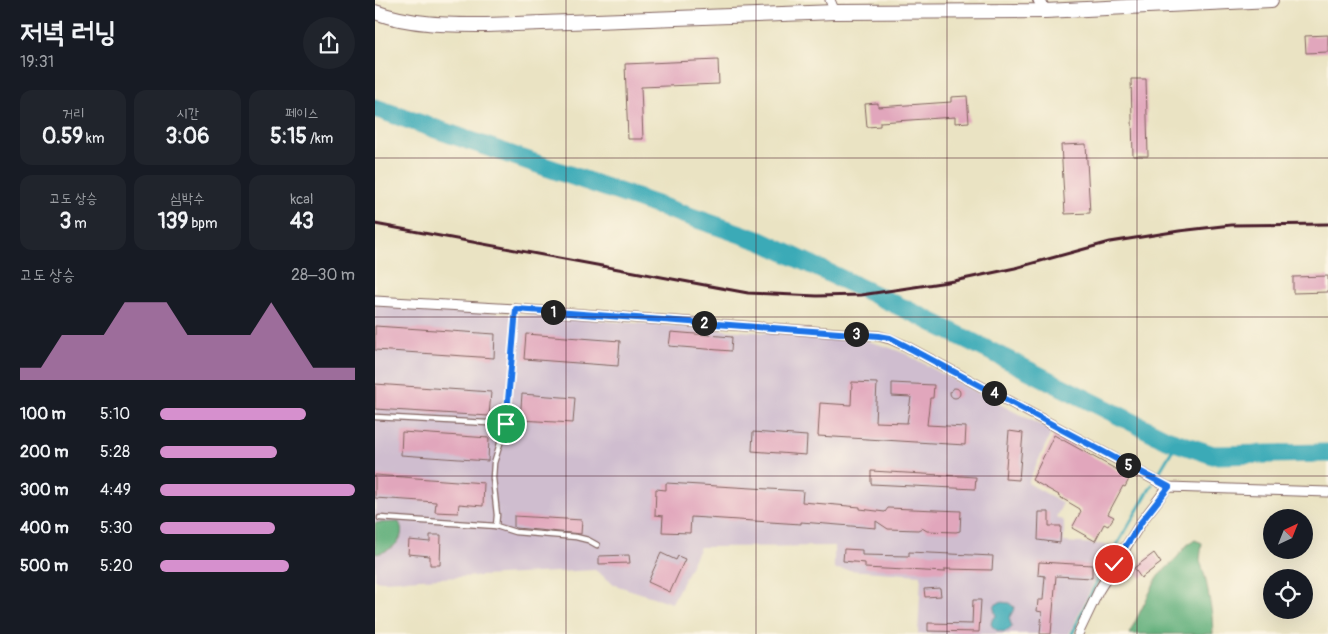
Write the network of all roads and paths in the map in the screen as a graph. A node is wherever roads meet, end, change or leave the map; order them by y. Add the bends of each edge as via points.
1 (1271, 0) edge
2 (832, 6) edge
3 (1042, 6) edge
4 (375, 12) edge
5 (375, 301) edge
6 (516, 309) junction
7 (375, 417) edge
8 (506, 424) junction
9 (1169, 487) junction
10 (1328, 492) edge
11 (379, 518) dead end
12 (497, 526) junction
13 (597, 545) dead end
14 (1078, 634) edge

1 - 3 highway
2 - 3 highway
2 - 4 highway via 486,25 438,25
5 - 6 street
6 - 8 lane
6 - 9 street via 890,338
7 - 8 lane
8 - 12 lane via 494,463
9 - 10 street
9 - 14 street via 1142,521 1099,590
11 - 12 lane
12 - 13 lane via 515,532 576,537

